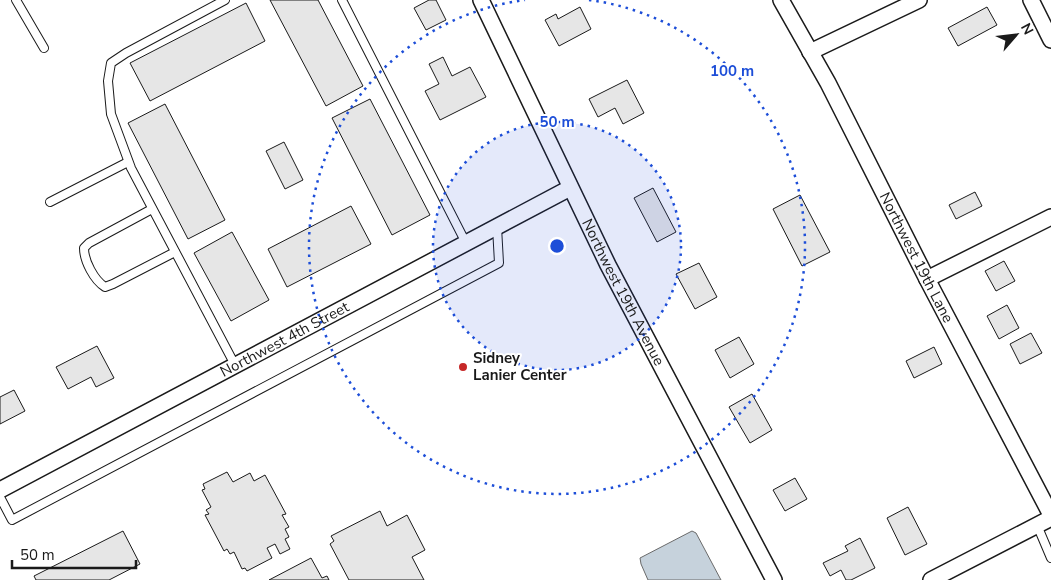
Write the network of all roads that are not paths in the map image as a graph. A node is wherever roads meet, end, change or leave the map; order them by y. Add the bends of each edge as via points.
1 (16, 0) edge
2 (226, 0) edge
3 (342, 0) edge
4 (480, 0) edge
5 (781, 0) edge
6 (919, 0) edge
7 (1031, 0) edge
8 (1051, 40) edge
9 (44, 48) dead end
10 (810, 52) junction
11 (128, 162) junction
12 (570, 188) junction
13 (50, 202) dead end
14 (152, 209) junction
15 (1051, 217) edge
16 (497, 227) junction
17 (466, 243) junction
18 (175, 252) junction
19 (927, 279) junction
20 (235, 365) junction
21 (0, 490) edge
22 (0, 497) edge
23 (1051, 517) edge
24 (1037, 525) junction
25 (1051, 558) edge
26 (774, 580) edge
27 (931, 580) edge

1 - 9 lane
2 - 11 lane via 126,52 111,64 108,81 111,114
3 - 17 lane
4 - 12 street, Northwest 19th Avenue
5 - 10 street, Northwest 19th Lane
6 - 10 street
7 - 8 street
10 - 19 street, Northwest 19th Lane
11 - 13 lane
11 - 14 lane
12 - 16 street, Northwest 4th Street
12 - 26 street, Northwest 19th Avenue
14 - 18 lane
14 - 18 lane via 89,243 84,248 84,256 99,283 106,287
15 - 19 street
16 - 17 street, Northwest 4th Street
16 - 22 lane via 499,263 12,520
17 - 20 street, Northwest 4th Street
18 - 20 lane
19 - 23 street, Northwest 19th Lane
20 - 21 street, Northwest 4th Street
23 - 24 street
24 - 25 lane
24 - 27 street

